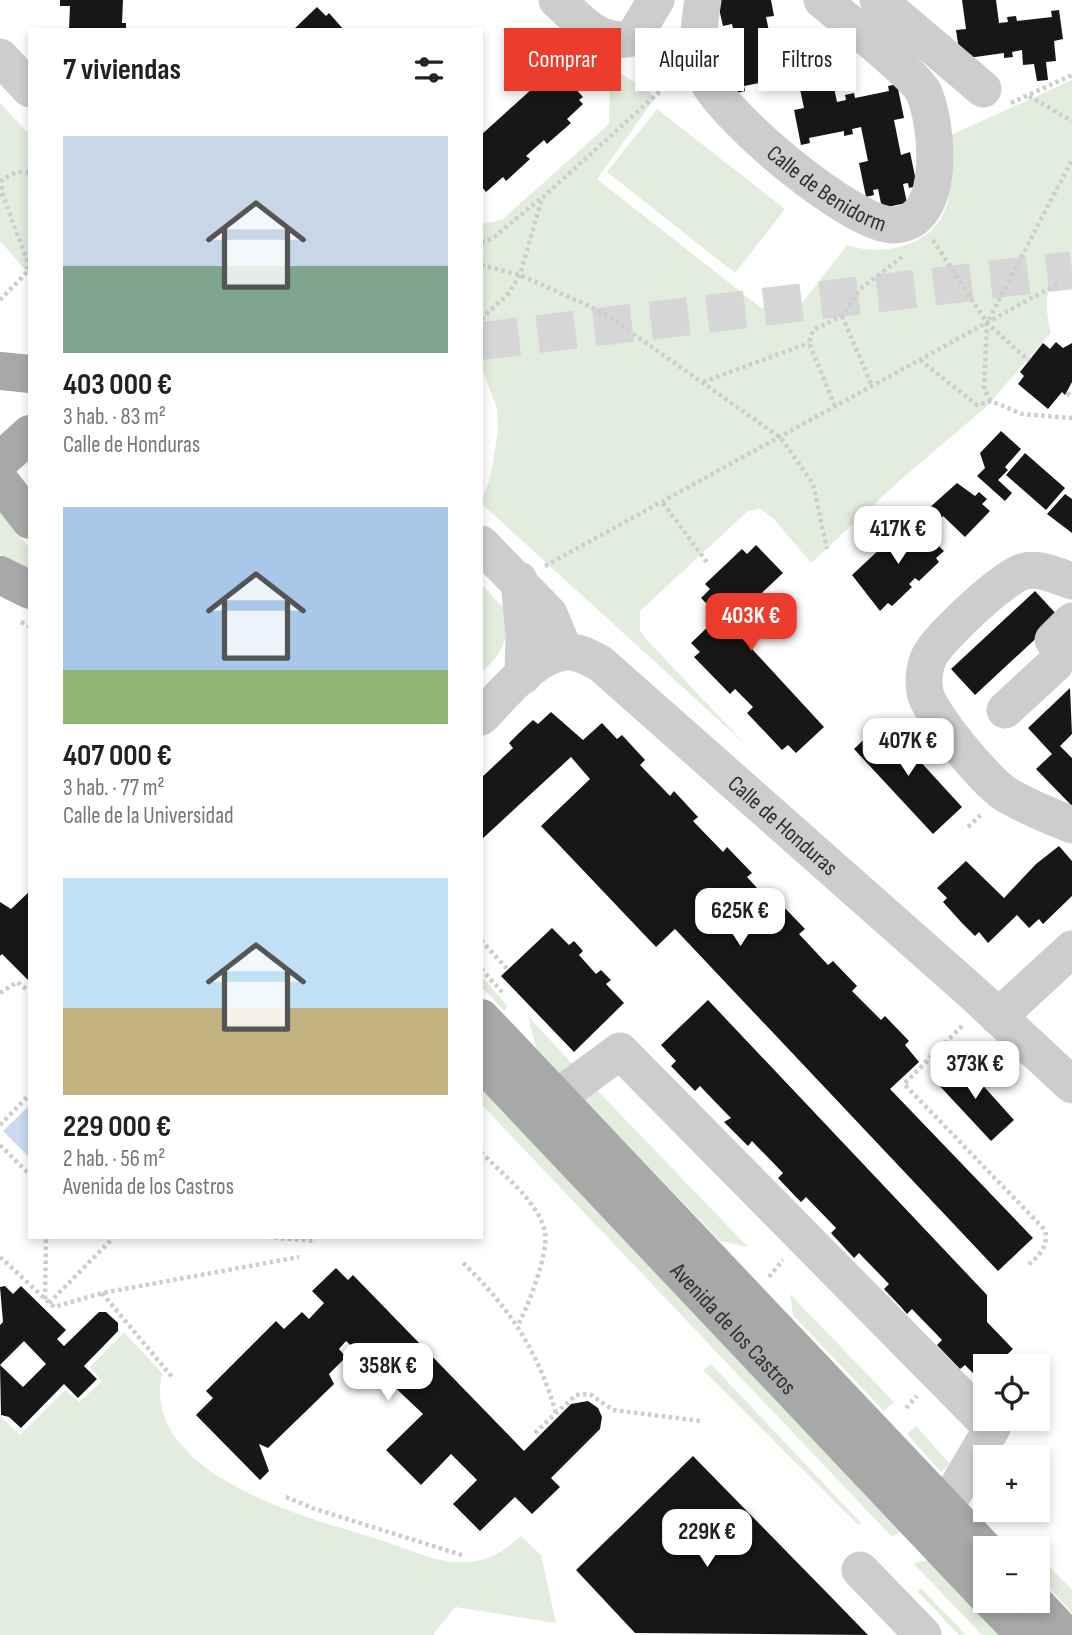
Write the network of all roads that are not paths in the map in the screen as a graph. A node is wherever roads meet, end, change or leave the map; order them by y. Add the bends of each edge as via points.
1 (557, 0) edge
2 (656, 0) edge
3 (702, 0) edge
4 (822, 0) edge
5 (878, 0) edge
6 (0, 57) edge
7 (28, 87) edge
8 (983, 89) dead end
9 (0, 371) edge
10 (28, 374) edge
11 (28, 436) edge
12 (0, 458) edge
13 (28, 516) edge
14 (483, 546) edge
15 (0, 575) edge
16 (519, 580) junction
17 (1072, 581) edge
18 (28, 589) edge
19 (1062, 651) edge
20 (565, 652) junction
21 (523, 676) junction
22 (483, 715) edge
23 (961, 747) junction
24 (1072, 825) edge
25 (1072, 949) edge
26 (991, 1010) junction
27 (483, 1020) edge
28 (483, 1063) edge
29 (1072, 1085) edge
30 (555, 1099) junction
31 (945, 1508) junction
32 (973, 1537) edge
33 (860, 1570) dead end
34 (973, 1581) edge
35 (1004, 1613) edge
36 (1044, 1613) edge
37 (923, 1635) edge
38 (1025, 1635) edge
39 (1065, 1635) edge

1 - 2 street via 601,38 619,41 634,38
3 - 4 street, Calle de Benidorm via 699,40 704,73 719,100 797,172 862,216 879,224 897,225 911,235 928,204 935,178 924,91
5 - 8 street
6 - 7 street
9 - 10 main road
11 - 12 main road
12 - 13 main road
14 - 16 street
15 - 18 main road
16 - 20 street via 549,614
16 - 21 street
17 - 23 street via 1047,572 1022,571 1002,582 930,655 924,674 925,694
19 - 23 street via 997,718
20 - 21 street
20 - 26 street, Calle de Honduras via 584,654 618,676
21 - 22 street
23 - 24 street via 1003,792
25 - 26 street
26 - 29 street, Calle de Honduras
27 - 30 main road, Avenida de los Castros
28 - 34 main road, Avenida de los Castros
30 - 31 main road, Avenida de los Castros
30 - 31 street via 620,1051 992,1428
31 - 32 main road, Avenida de los Castros
33 - 37 street
35 - 38 main road
36 - 39 main road

